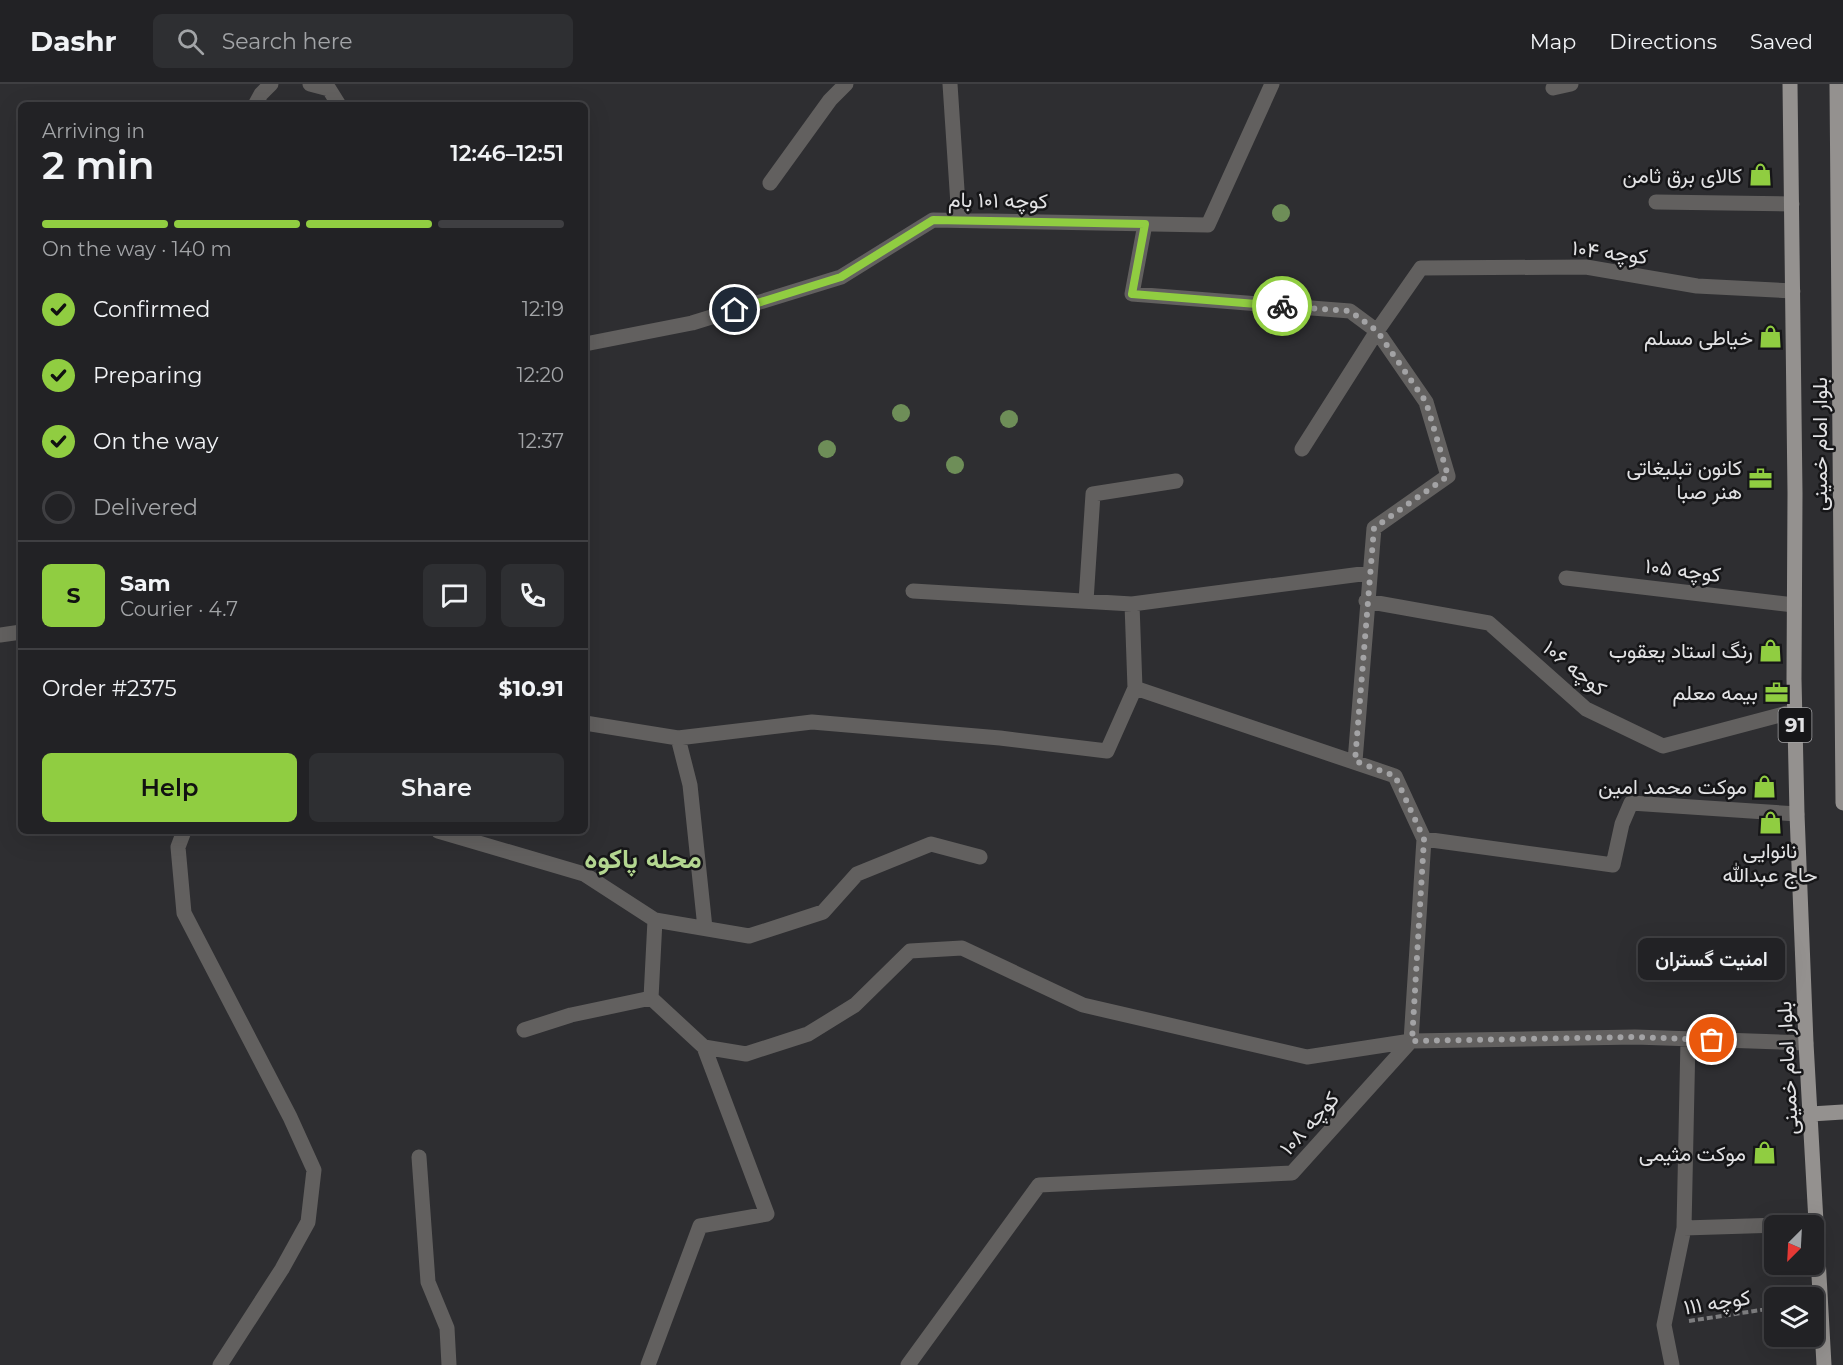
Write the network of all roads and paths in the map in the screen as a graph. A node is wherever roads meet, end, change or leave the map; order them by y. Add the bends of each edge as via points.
1 (271, 84) edge
2 (310, 84) edge
3 (846, 84) edge
4 (950, 84) edge
5 (1272, 84) edge
6 (1571, 84) edge
7 (1790, 84) edge
8 (1837, 84) edge
9 (1553, 88) dead end
10 (257, 102) edge
11 (337, 102) edge
12 (770, 183) dead end
13 (1656, 202) dead end
14 (1792, 204) junction
15 (960, 220) junction
16 (1145, 224) junction
17 (1793, 291) junction
18 (1841, 302) edge
19 (1377, 331) junction
20 (588, 343) edge
21 (1302, 449) dead end
22 (1176, 481) dead end
23 (1369, 573) junction
24 (1566, 578) dead end
25 (913, 591) dead end
26 (1086, 601) junction
27 (1366, 601) junction
28 (1132, 604) junction
29 (1794, 605) junction
30 (18, 632) edge
31 (0, 635) edge
32 (1842, 642) edge
33 (1135, 688) junction
34 (1795, 711) junction
35 (588, 723) edge
36 (678, 738) junction
37 (1355, 761) junction
38 (1843, 803) edge
39 (1797, 814) junction
40 (183, 834) edge
41 (448, 834) edge
42 (1424, 839) junction
43 (980, 857) dead end
44 (655, 920) junction
45 (705, 928) junction
46 (651, 998) junction
47 (524, 1030) dead end
48 (1688, 1039) junction
49 (1412, 1041) junction
50 (1806, 1044) junction
51 (704, 1047) junction
52 (1843, 1112) edge
53 (1810, 1114) junction
54 (419, 1157) dead end
55 (1816, 1215) edge
56 (1764, 1226) edge
57 (1684, 1228) junction
58 (1820, 1275) edge
59 (1764, 1310) edge
60 (1664, 1325) junction
61 (219, 1365) edge
62 (449, 1365) edge
63 (648, 1365) edge
64 (908, 1365) edge
65 (1672, 1365) edge
66 (1824, 1365) edge

1 - 10 street
2 - 11 street via 329,89
3 - 12 street
4 - 15 street
5 - 16 street, کوچه ۱۰۱ بام via 1208,225
6 - 9 street
7 - 14 main road, بلوار امام خمینی / 91
8 - 18 main road, بلوار امام خمینی / 91
13 - 14 street
14 - 17 main road, بلوار امام خمینی / 91
15 - 16 street, کوچه ۱۰۱ بام
15 - 20 street, کوچه ۱۰۱ بام via 933,220 841,277 692,323
16 - 19 street via 1132,294 1350,311
17 - 19 street, کوچه ۱۰۴ via 1697,286 1586,267 1421,268
17 - 29 main road, بلوار امام خمینی / 91
18 - 32 main road, بلوار امام خمینی / 91
19 - 21 street
19 - 23 street via 1426,402 1448,476 1374,528
22 - 26 street via 1093,494
23 - 27 street
23 - 28 street
24 - 29 street, کوچه ۱۰۵
25 - 26 street
26 - 28 street
27 - 34 street, کوچه ۱۰۶ via 1489,623 1586,709 1662,746
27 - 37 street
28 - 33 street
29 - 34 main road, بلوار امام خمینی / 91
30 - 31 street
32 - 38 main road, بلوار امام خمینی / 91
33 - 36 street via 1107,752 1000,738 812,722
33 - 37 street
34 - 39 main road, بلوار امام خمینی / 91
35 - 36 street
36 - 45 street via 690,785
37 - 42 street via 1395,776
39 - 42 street via 1631,803 1622,824 1614,865
39 - 50 main road, بلوار امام خمینی / 91
40 - 61 street via 178,847 184,913 314,1170 308,1222
41 - 44 street via 584,874
42 - 49 street
43 - 45 street via 931,844 857,874 823,912 749,936
44 - 45 street
44 - 46 street
46 - 47 street via 571,1015
46 - 51 street
48 - 49 street
48 - 50 street
48 - 57 street
49 - 51 street via 1307,1058 1083,1005 962,948 910,951 855,1005 808,1034 746,1054
49 - 64 street, کوچه ۱۰۸ via 1292,1173 1040,1185
50 - 53 main road, بلوار امام خمینی / 91
51 - 63 street via 767,1214 700,1226
52 - 53 main road
53 - 55 main road, بلوار امام خمینی / 91
54 - 62 street via 428,1282 447,1328
56 - 57 street
57 - 60 street
58 - 66 main road, بلوار امام خمینی / 91
59 - 60 path, کوچه ۱۱۱
60 - 65 street

